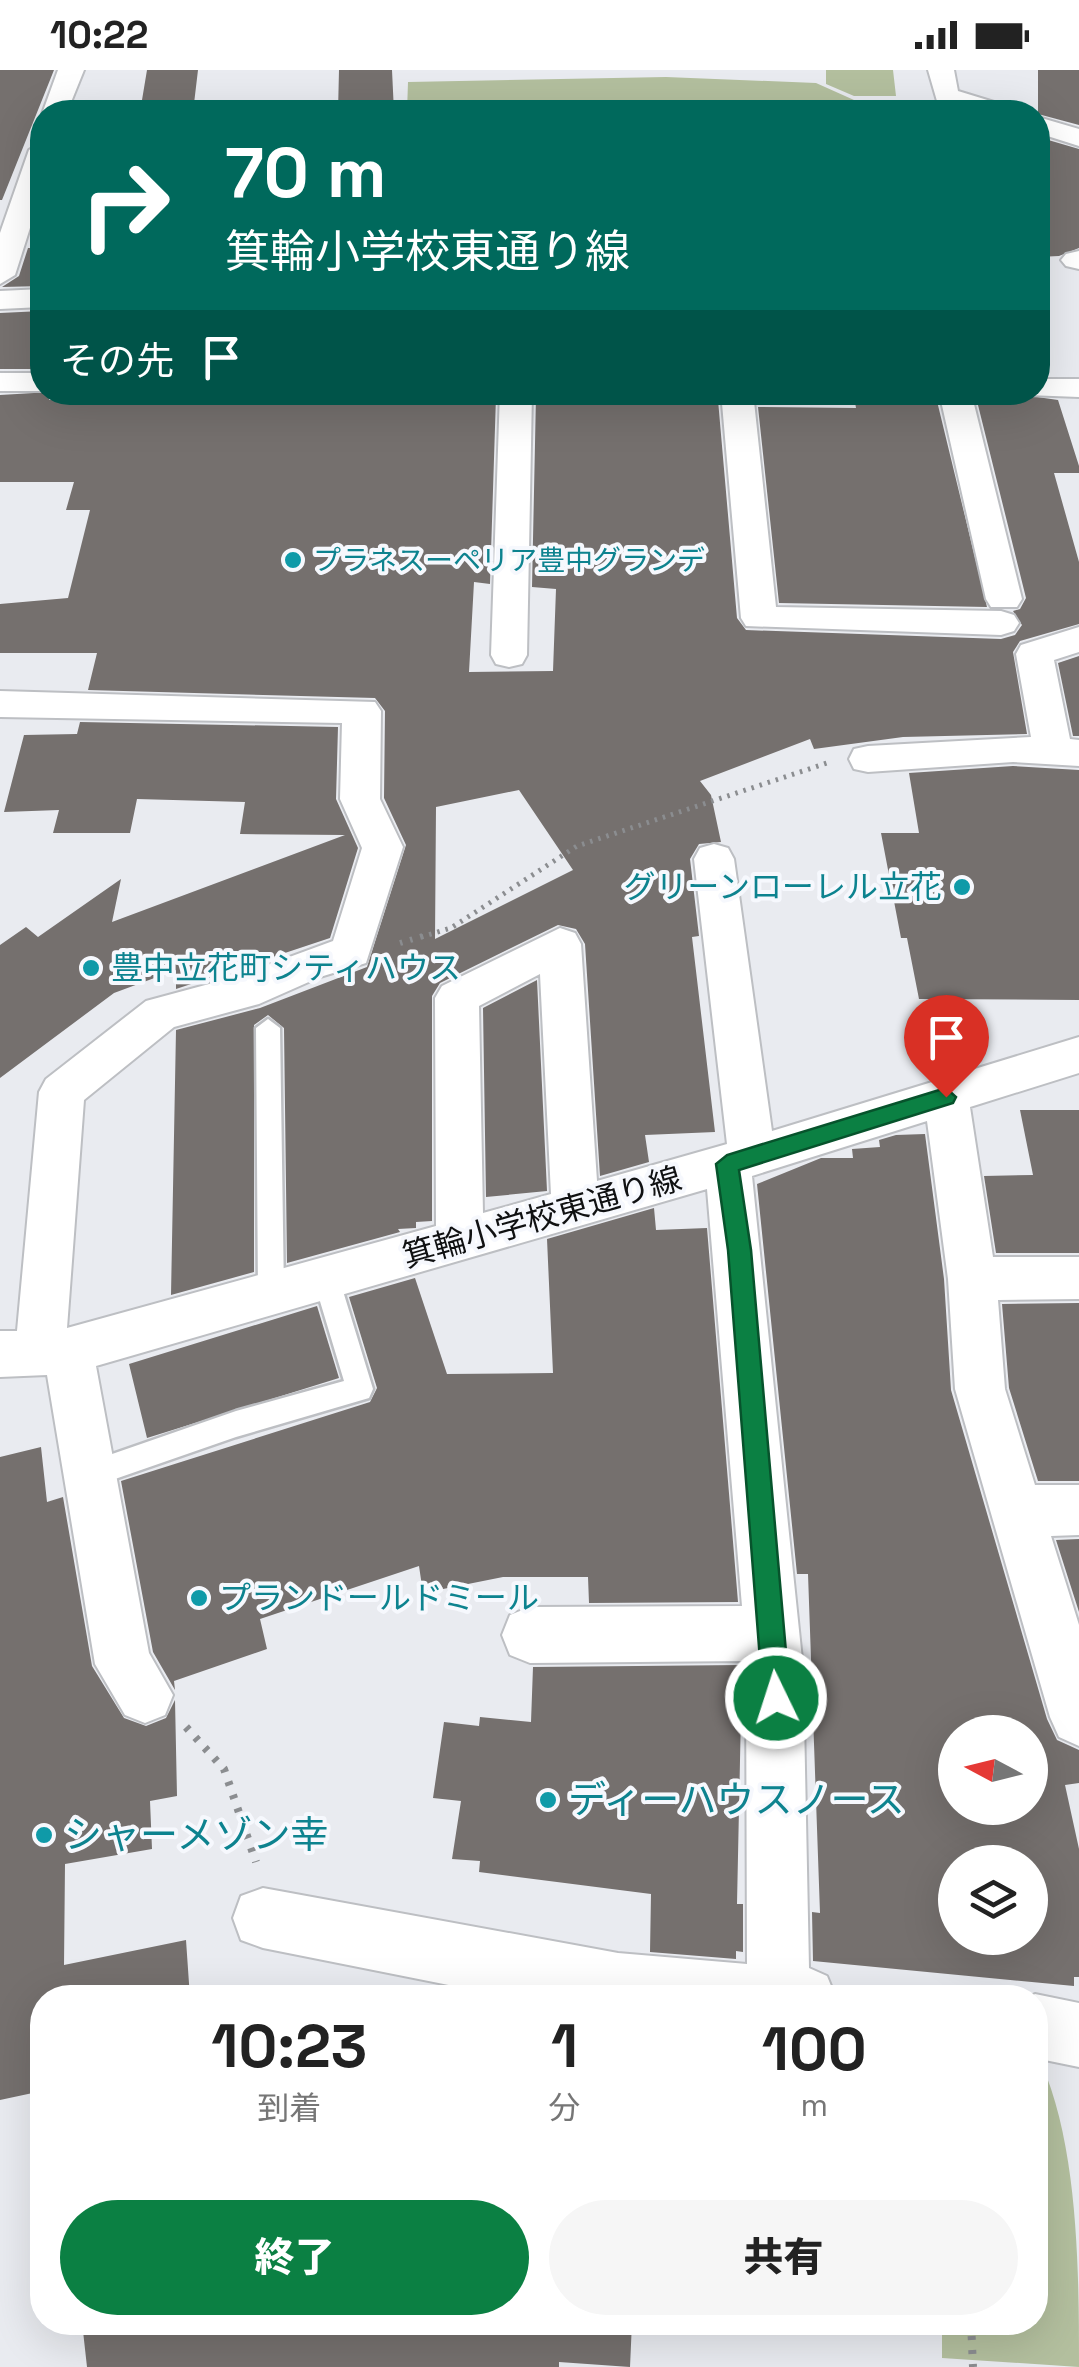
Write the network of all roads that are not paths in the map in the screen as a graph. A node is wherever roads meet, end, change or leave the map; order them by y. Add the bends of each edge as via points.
1 (71, 70) edge
2 (59, 100) edge
3 (1050, 129) edge
4 (1079, 138) edge
5 (30, 186) edge
6 (0, 275) edge
7 (30, 299) edge
8 (0, 300) edge
9 (0, 382) edge
10 (30, 382) edge
11 (1050, 390) edge
12 (1077, 395) edge
13 (516, 405) edge
14 (738, 405) edge
15 (958, 405) edge
16 (1079, 639) edge
17 (509, 655) dead end
18 (1038, 674) junction
19 (1079, 676) edge
20 (0, 704) edge
21 (1066, 752) edge
22 (868, 760) road end
23 (714, 859) dead end
24 (268, 1028) dead end
25 (1079, 1055) edge
26 (946, 1097) junction
27 (740, 1160) junction
28 (575, 1208) junction
29 (460, 1240) junction
30 (326, 1278) junction
31 (1079, 1278) edge
32 (972, 1279) junction
33 (271, 1293) junction
34 (36, 1353) edge
35 (92, 1474) junction
36 (1020, 1510) junction
37 (1079, 1510) edge
38 (772, 1633) junction
39 (530, 1635) dead end
40 (145, 1696) road end
41 (1079, 1717) edge
42 (264, 1918) road end
43 (624, 1985) edge
44 (791, 1985) edge
45 (1048, 2029) edge
46 (1079, 2035) edge

1 - 2 street
3 - 4 street
5 - 6 street
7 - 8 street
9 - 10 street
11 - 12 street
13 - 17 street
14 - 15 street via 758,618 1003,611
16 - 18 street via 1034,654
18 - 19 street
18 - 21 street
20 - 34 street via 362,711 356,776 368,829 383,847 351,952 244,992 162,1013 62,1092
21 - 22 street via 1013,749
23 - 27 street
24 - 33 lane
25 - 26 street, 箕輪小学校東通り線
26 - 27 street, 箕輪小学校東通り線
26 - 32 street
27 - 28 street, 箕輪小学校東通り線
27 - 38 street via 739,1250
28 - 29 street, 箕輪小学校東通り線
28 - 29 street via 560,944 457,998
29 - 30 street, 箕輪小学校東通り線
30 - 33 street, 箕輪小学校東通り線
30 - 35 lane via 360,1389
31 - 32 street
32 - 36 street via 980,1389
33 - 34 street, 箕輪小学校東通り線
34 - 35 street
35 - 40 street via 122,1664
36 - 37 street
36 - 41 street
38 - 39 street
38 - 44 street
42 - 43 street
45 - 46 street

